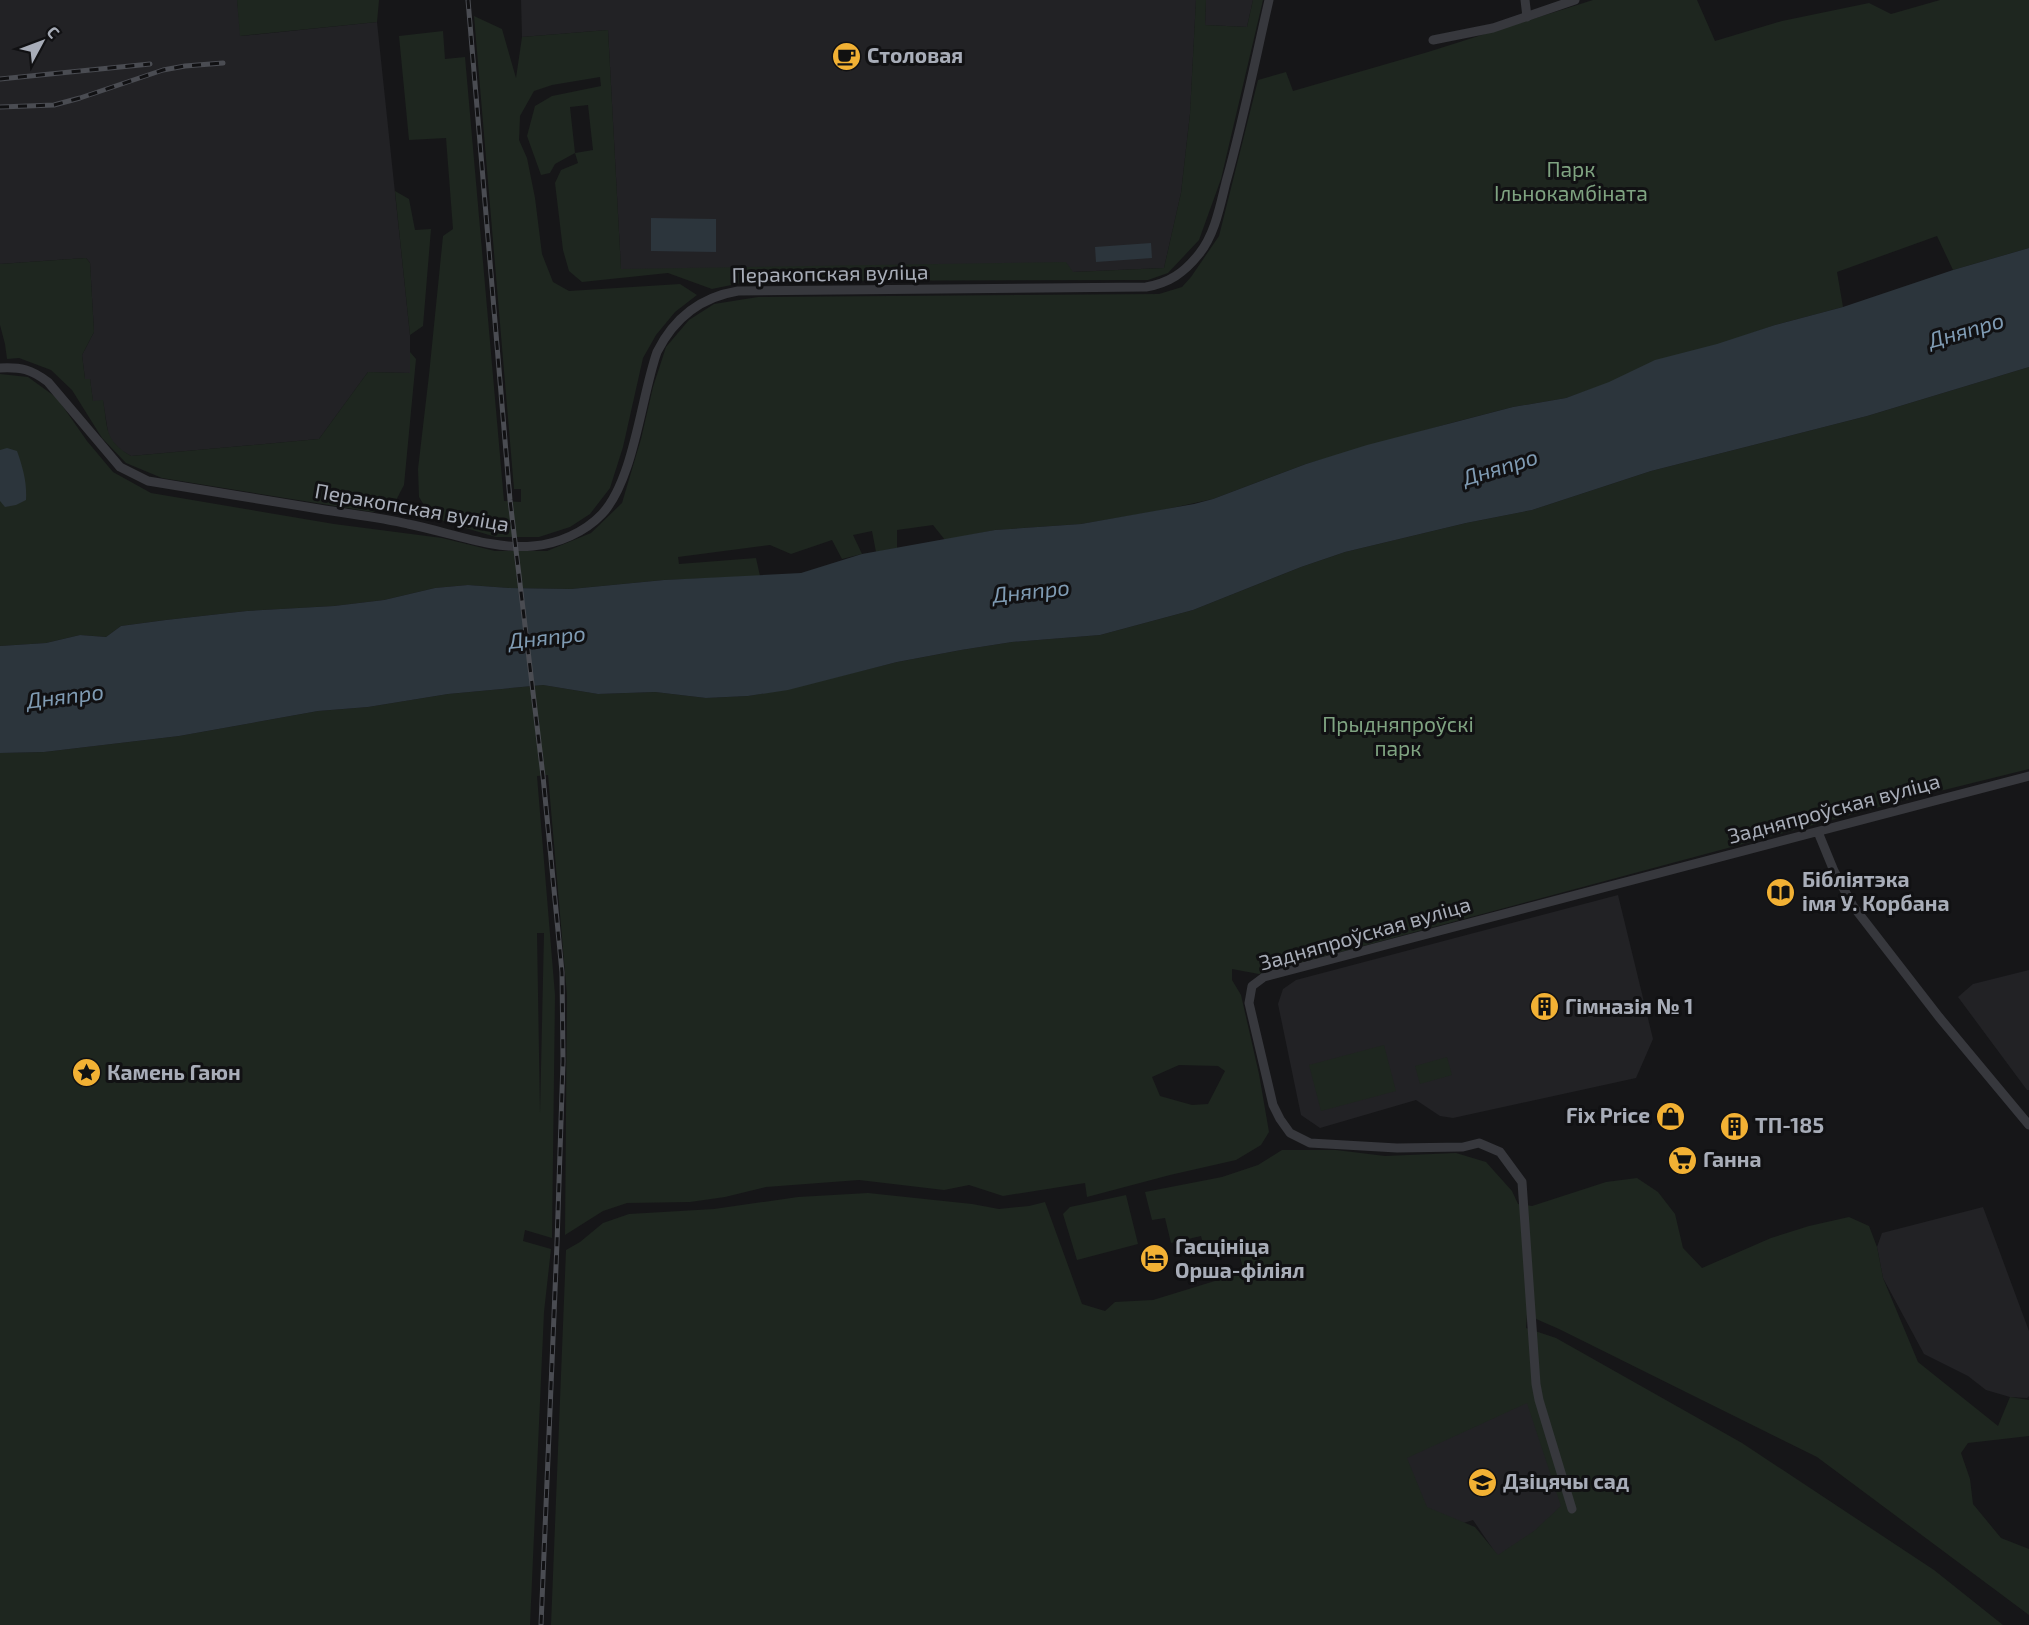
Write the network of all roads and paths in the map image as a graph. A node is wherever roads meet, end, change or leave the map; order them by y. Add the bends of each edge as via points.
1 (1269, 0) edge
2 (1525, 0) edge
3 (1575, 0) edge
4 (1527, 17) junction
5 (1433, 40) dead end
6 (0, 368) edge
7 (2029, 776) edge
8 (1818, 832) junction
9 (2029, 1125) edge
10 (1572, 1509) dead end

1 - 6 street, Перакопская вуліца via 1216,218 1199,254 1181,273 1170,281 1146,287 738,291 707,299 679,319 662,340 628,462 612,501 586,527 555,542 497,545 407,523 148,481 120,467 48,382 21,368
2 - 4 street
3 - 4 street
4 - 5 street
7 - 8 street, Задняпроўская вуліца
8 - 9 street via 1853,906
8 - 10 street, Задняпроўская вуліца via 1264,977 1252,986 1250,1003 1274,1105 1290,1133 1310,1143 1397,1148 1463,1147 1479,1143 1500,1152 1522,1182 1536,1384

